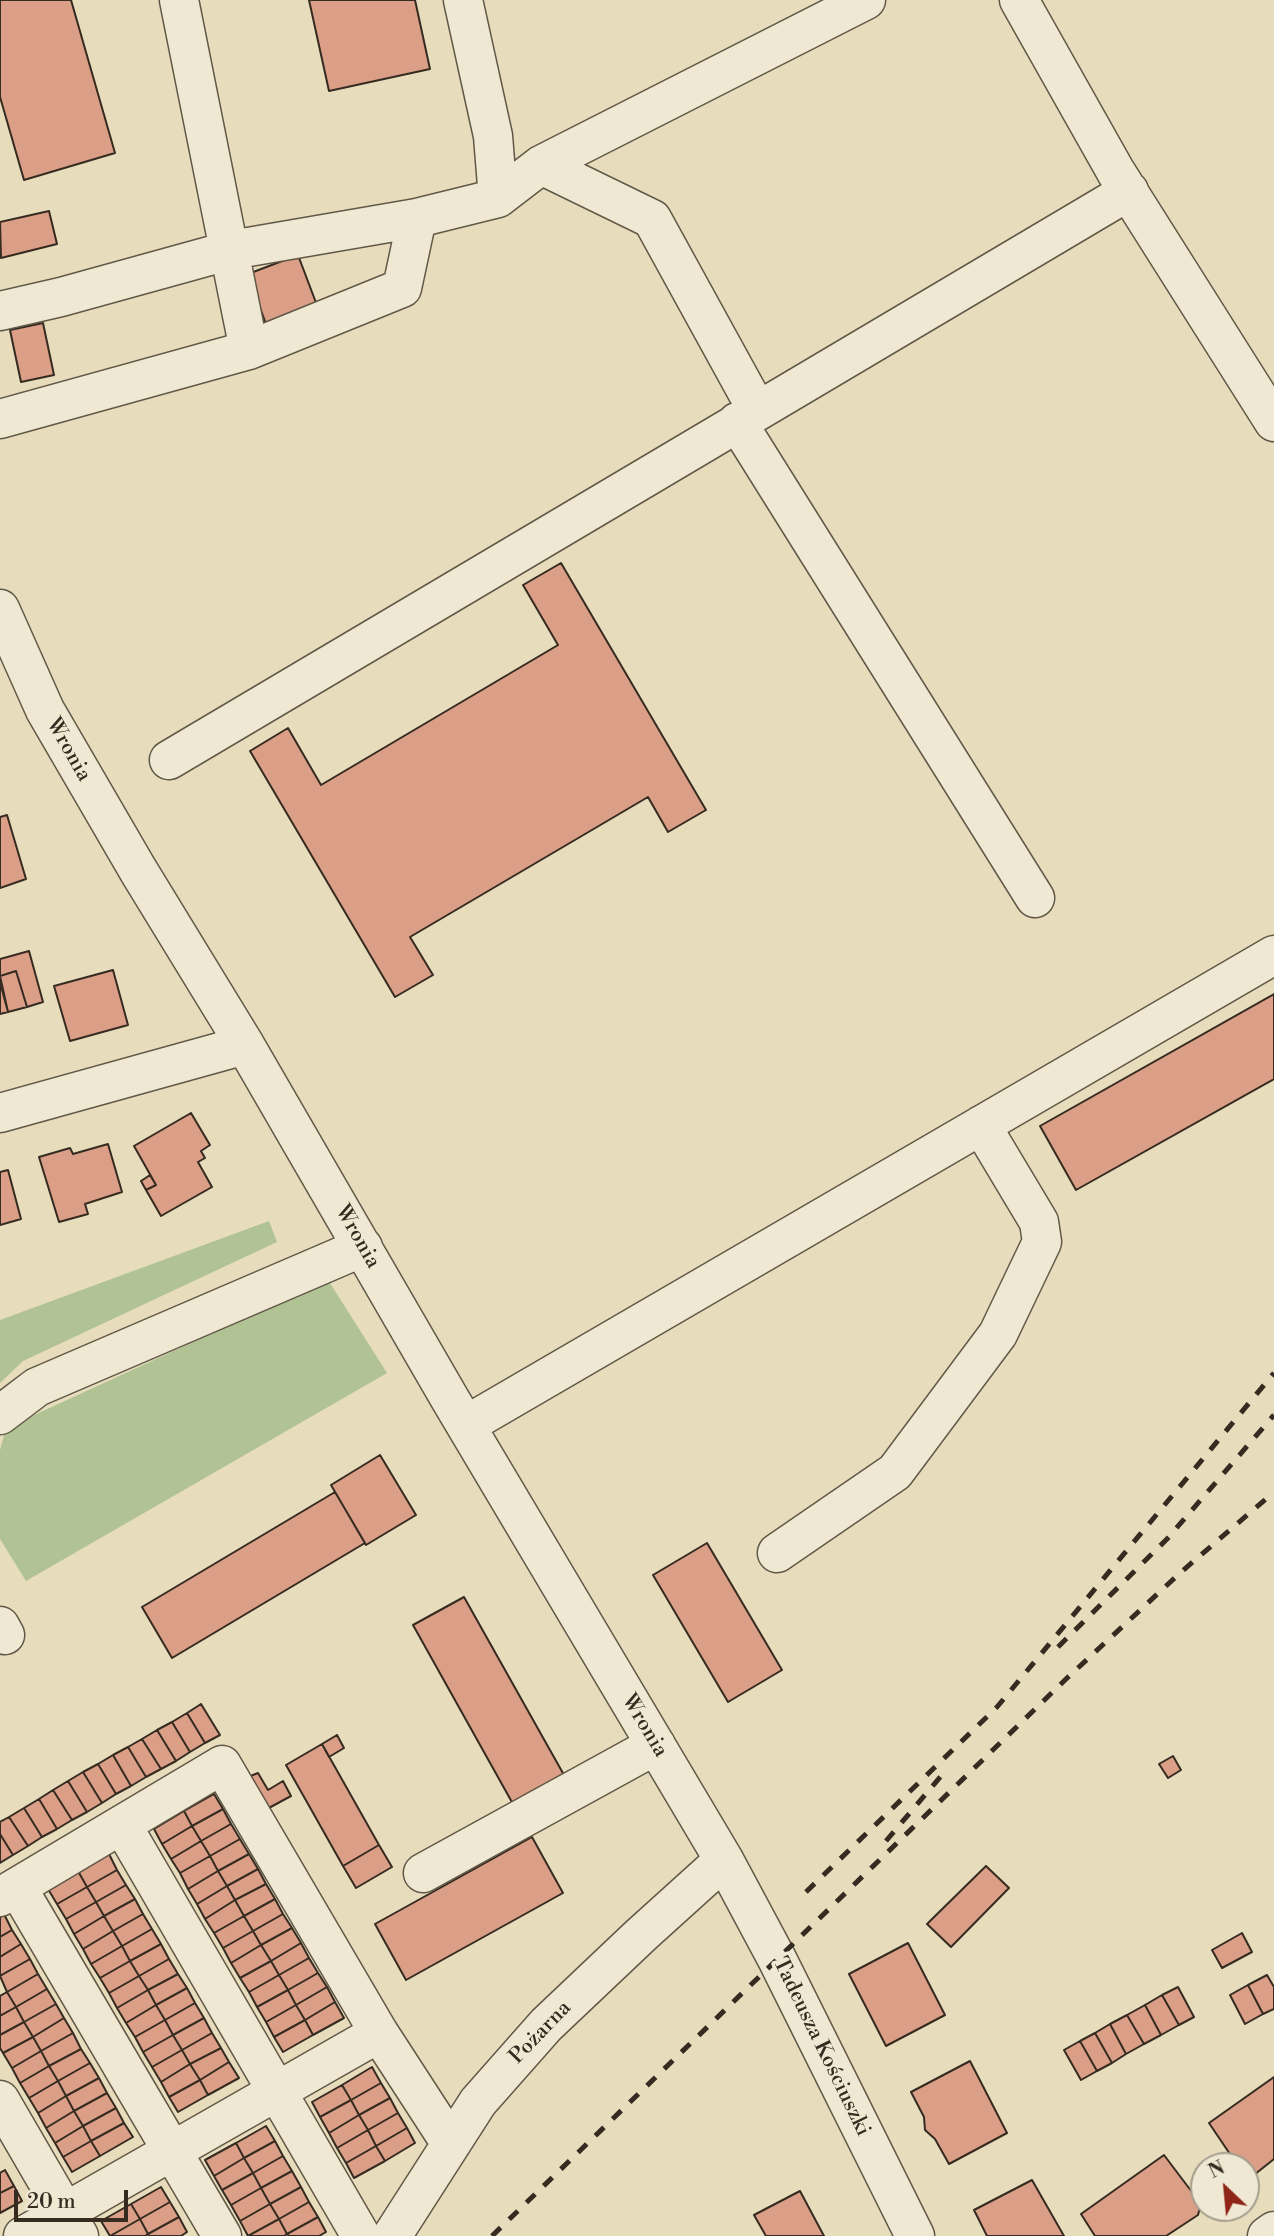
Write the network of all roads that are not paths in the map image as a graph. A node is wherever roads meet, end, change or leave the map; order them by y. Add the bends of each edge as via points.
1 (179, 0) edge
2 (463, 0) edge
3 (866, 0) edge
4 (1019, 0) edge
5 (541, 165) junction
6 (1129, 191) junction
7 (498, 198) junction
8 (417, 218) junction
9 (231, 250) junction
10 (0, 311) edge
11 (249, 350) junction
12 (747, 416) junction
13 (0, 419) edge
14 (1274, 422) edge
15 (0, 609) edge
16 (169, 760) dead end
17 (1035, 898) dead end
18 (1274, 955) edge
19 (245, 1045) junction
20 (0, 1113) edge
21 (981, 1125) junction
22 (363, 1247) junction
23 (0, 1415) edge
24 (466, 1425) junction
25 (777, 1553) dead end
26 (656, 1745) junction
27 (122, 1825) junction
28 (724, 1860) junction
29 (423, 1873) dead end
30 (9, 1892) edge
31 (379, 2033) junction
32 (276, 2091) junction
33 (0, 2100) edge
34 (451, 2144) junction
35 (171, 2152) junction
36 (72, 2224) edge
37 (1274, 2231) edge
38 (23, 2236) edge
39 (222, 2236) edge
40 (361, 2236) edge
41 (392, 2236) edge
42 (915, 2236) edge
43 (1267, 2236) edge

1 - 9 street
2 - 7 street via 493,136
3 - 5 street
4 - 6 street
5 - 7 street
5 - 12 street via 652,219
6 - 12 street
6 - 14 street
7 - 8 street
8 - 9 street
8 - 11 street via 402,288
9 - 10 street
9 - 11 street
11 - 13 street
12 - 16 street
12 - 17 street
15 - 19 street, Wronia via 45,710
18 - 21 street
19 - 20 street
19 - 22 street, Wronia
21 - 24 street
21 - 25 street via 1039,1222 1042,1242 998,1334 895,1472
22 - 23 street via 37,1387
22 - 24 street, Wronia
24 - 26 street, Wronia
26 - 28 street, Wronia
26 - 29 street
27 - 30 street
27 - 31 street via 222,1765
27 - 32 street
28 - 34 street, Pożarna via 546,2025 478,2102
28 - 42 street, Tadeusza Kościuszki
30 - 35 street
31 - 32 street
31 - 34 street
32 - 35 street
32 - 40 street
33 - 36 street
34 - 41 street, Pożarna
35 - 36 street
35 - 39 street
36 - 38 street
37 - 43 street

